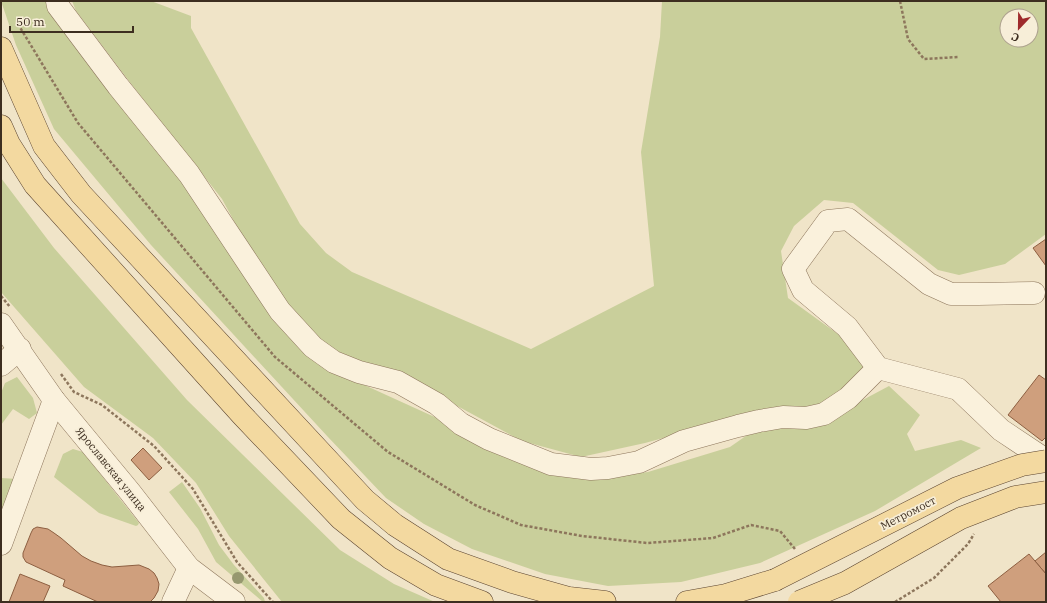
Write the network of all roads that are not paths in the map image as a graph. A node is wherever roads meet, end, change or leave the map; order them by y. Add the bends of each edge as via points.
1 (57, 1) edge
2 (1, 48) edge
3 (1, 126) edge
4 (1034, 293) dead end
5 (6, 316) edge
6 (20, 349) junction
7 (1, 365) edge
8 (878, 368) junction
9 (54, 400) junction
10 (1046, 460) edge
11 (1046, 492) edge
12 (1, 544) edge
13 (188, 568) junction
14 (172, 602) edge
15 (234, 602) edge
16 (482, 602) edge
17 (605, 602) edge
18 (687, 602) edge
19 (799, 602) edge

1 - 8 street via 58,6 118,86 189,174 280,310 313,348 334,362 359,372 398,382 437,404 461,424 489,439 551,464 591,469 608,468 639,462 684,441 738,426 783,417 806,418 824,414 848,398
2 - 17 main road via 44,146 82,194 365,500 395,525 448,559 512,582 569,598
3 - 16 main road via 9,144 35,185 242,415 341,519 390,558 436,585
4 - 8 street via 951,294 929,284 848,219 828,221 793,269 803,290 847,327
5 - 6 street, Ярославская улица
6 - 7 street
6 - 9 street, Ярославская улица
8 - 10 street via 958,389 1001,430
9 - 12 street
9 - 13 street, Ярославская улица via 130,492
10 - 18 main road, Метромост, bridge via 1022,465 957,488 775,580 726,595
11 - 19 main road, bridge via 1015,497 961,518 845,583
13 - 14 street
13 - 15 street, Ярославская улица

